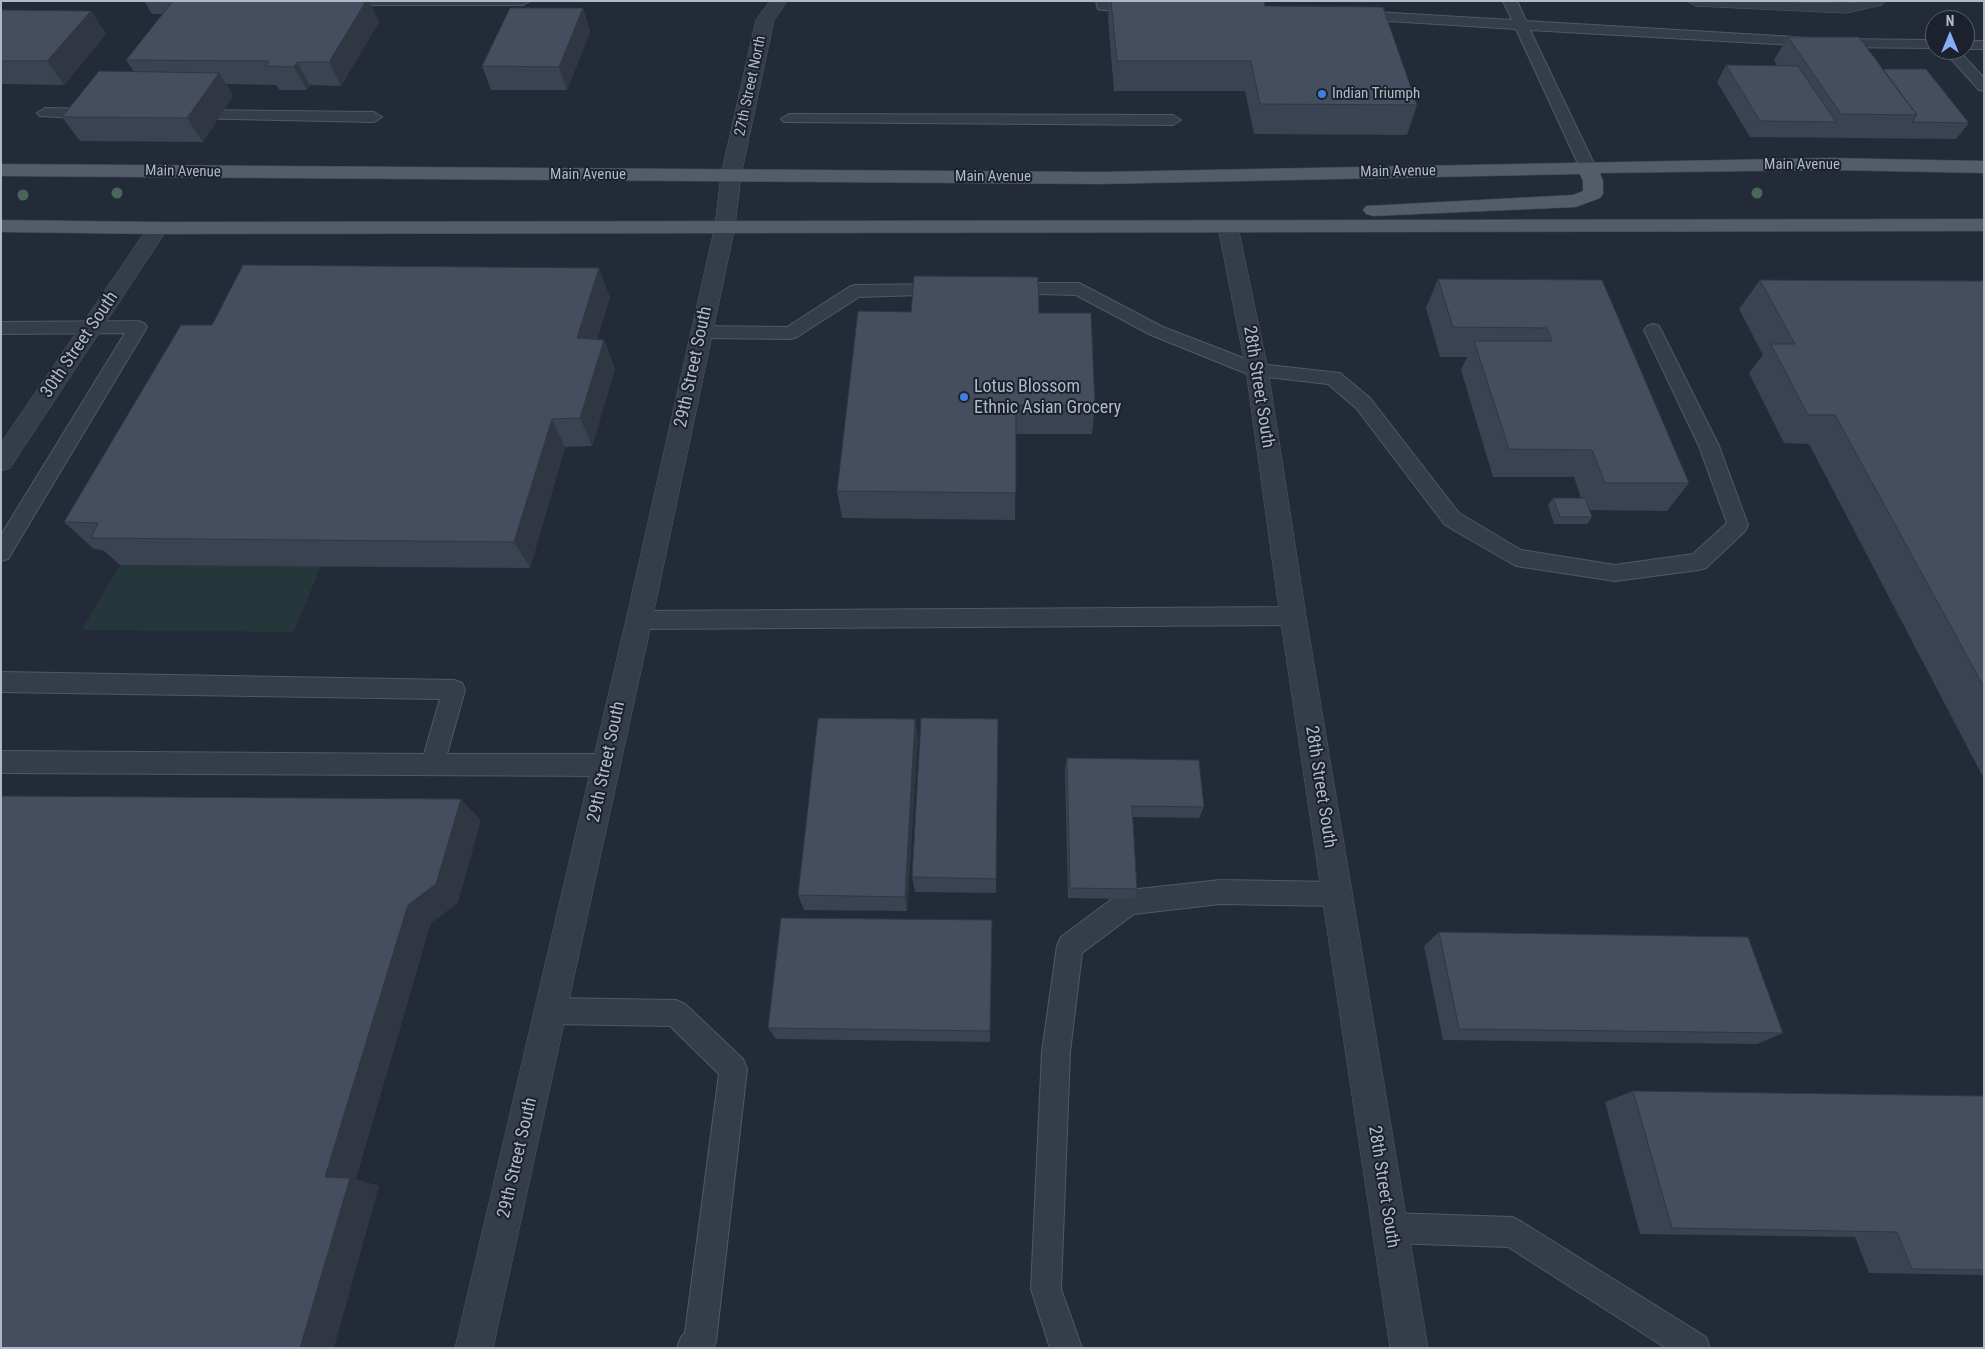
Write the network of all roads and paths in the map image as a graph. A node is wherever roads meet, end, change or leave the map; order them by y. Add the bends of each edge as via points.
1 (368, 1) edge
2 (523, 1) edge
3 (779, 1) edge
4 (1103, 1) edge
5 (1510, 1) edge
6 (1695, 1) edge
7 (1876, 1) edge
8 (1151, 8) edge
9 (1340, 14) edge
10 (1521, 26) junction
11 (1925, 44) edge
12 (1959, 60) edge
13 (1984, 87) edge
14 (45, 113) dead end
15 (115, 114) edge
16 (174, 114) edge
17 (374, 117) dead end
18 (789, 119) dead end
19 (1173, 120) dead end
20 (1984, 167) edge
21 (1588, 168) junction
22 (1, 170) edge
23 (732, 175) junction
24 (1984, 225) edge
25 (1, 226) edge
26 (725, 226) junction
27 (1150, 227) junction
28 (158, 228) junction
29 (1228, 228) junction
30 (992, 289) edge
31 (962, 290) edge
32 (92, 326) junction
33 (1, 328) edge
34 (1653, 330) dead end
35 (701, 332) junction
36 (1257, 370) junction
37 (1, 462) edge
38 (1, 553) edge
39 (1293, 616) junction
40 (639, 620) junction
41 (1, 682) edge
42 (1, 762) edge
43 (432, 764) junction
44 (606, 765) junction
45 (1336, 894) junction
46 (552, 1011) junction
47 (1390, 1228) junction
48 (474, 1348) edge
49 (692, 1348) edge
50 (1066, 1348) edge
51 (1409, 1348) edge
52 (1695, 1348) edge

1 - 2 lane
3 - 23 street, 27th Street North via 765,20
4 - 8 lane via 1103,6
5 - 10 lane
6 - 7 street via 1846,8
9 - 10 lane
10 - 11 lane via 1861,45
10 - 21 lane
12 - 13 lane
14 - 15 lane
16 - 17 lane
18 - 19 lane
20 - 21 main road, Main Avenue via 1821,164
21 - 23 main road, Main Avenue via 1100,178
21 - 27 main road via 1593,194 1576,201 1336,211
22 - 23 main road, Main Avenue
23 - 26 street, 29th Street South
24 - 29 main road
25 - 28 main road
26 - 27 main road
26 - 28 main road
26 - 35 street, 29th Street South
27 - 29 main road
28 - 32 street, 30th Street South
29 - 36 street, 28th Street South
30 - 36 lane via 1079,289 1157,331
31 - 35 lane via 855,291 792,333
32 - 33 lane
32 - 37 street, 30th Street South
32 - 38 lane via 138,327
34 - 36 lane via 1709,446 1738,525 1699,562 1615,574 1516,558 1452,519 1362,402 1333,378
35 - 40 street, 29th Street South
36 - 39 street, 28th Street South
39 - 40 lane
39 - 45 street, 28th Street South
40 - 44 street, 29th Street South
41 - 43 lane via 454,690
42 - 43 lane
43 - 44 lane
44 - 46 street, 29th Street South
45 - 47 street, 28th Street South
45 - 50 lane via 1220,892 1129,902 1070,946 1056,1052 1046,1289
46 - 48 street, 29th Street South
46 - 49 lane via 676,1014 733,1068 700,1341
47 - 51 street, 28th Street South
47 - 52 lane via 1512,1232

